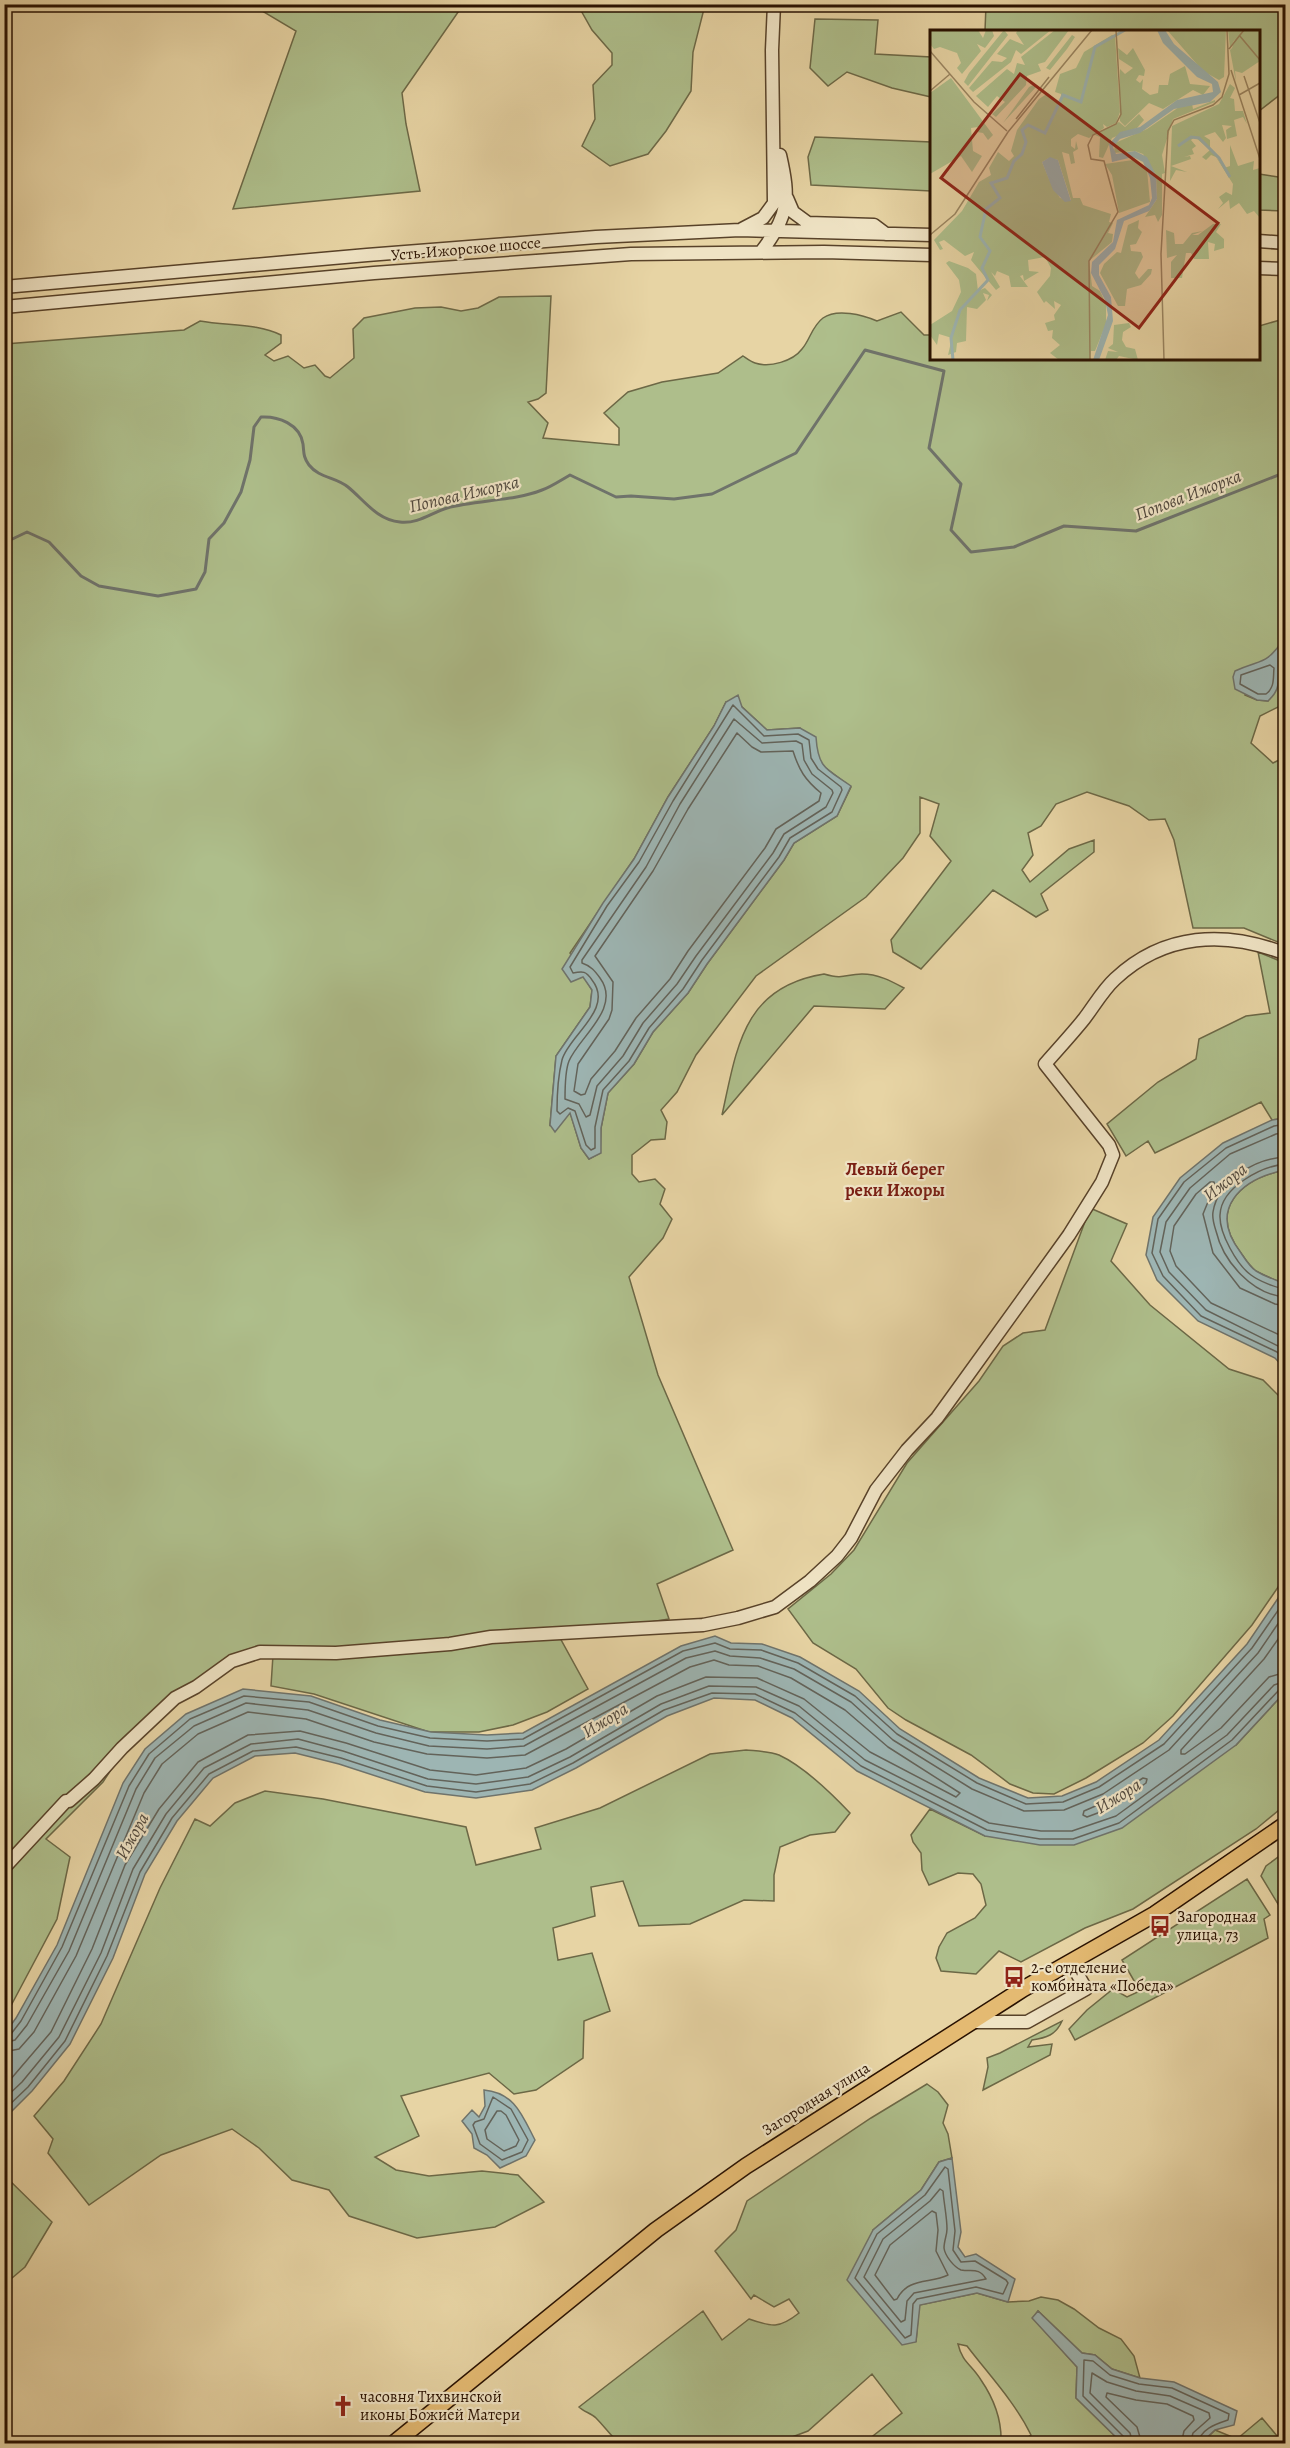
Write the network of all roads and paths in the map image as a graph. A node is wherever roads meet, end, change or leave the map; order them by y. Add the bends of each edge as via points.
1 (774, 4) edge
2 (774, 129) junction
3 (786, 198) junction
4 (740, 230) junction
5 (776, 232) junction
6 (886, 234) junction
7 (930, 235) edge
8 (1260, 241) edge
9 (1286, 243) edge
10 (761, 252) junction
11 (930, 255) edge
12 (1260, 268) edge
13 (1286, 269) edge
14 (4, 287) edge
15 (4, 307) edge
16 (1286, 954) edge
17 (1286, 1824) edge
18 (4, 1868) edge
19 (1071, 1963) junction
20 (973, 2022) junction
21 (393, 2444) edge

1 - 2 street
2 - 3 street
2 - 4 street via 774,203 763,218
3 - 5 street
3 - 6 street, Усть-Ижорское шоссе via 793,212 808,223 874,225
4 - 5 street, Усть-Ижорское шоссе
4 - 14 street, Усть-Ижорское шоссе via 516,242
5 - 6 street, Усть-Ижорское шоссе
5 - 10 street
6 - 7 street, Усть-Ижорское шоссе
8 - 9 street
10 - 11 street, Усть-Ижорское шоссе
10 - 15 street, Усть-Ижорское шоссе via 519,261
12 - 13 street
16 - 18 street via 1239,941 1188,940 1171,944 1114,979 1045,1064 1109,1145 1113,1155 1102,1182 1069,1235 937,1418 876,1490 844,1547 810,1581 775,1607 704,1625 491,1637 336,1653 260,1652 232,1661 175,1698 94,1779 66,1801
17 - 19 main road, Загородная улица via 1155,1914
19 - 20 main road, Загородная улица
19 - 20 street via 1086,1989 1027,2022
20 - 21 main road, Загородная улица via 793,2134 689,2206

